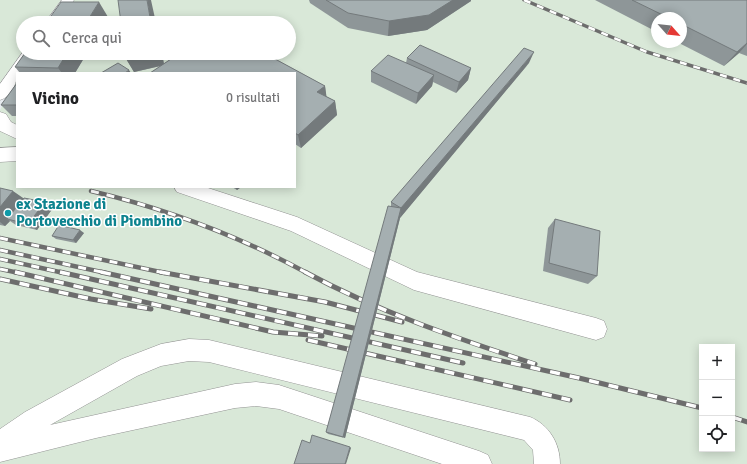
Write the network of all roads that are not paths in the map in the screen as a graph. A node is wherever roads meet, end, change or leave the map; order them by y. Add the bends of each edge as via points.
1 (68, 0) edge
2 (57, 16) edge
3 (25, 60) edge
4 (16, 72) edge
5 (16, 73) edge
6 (0, 95) edge
7 (0, 118) edge
8 (16, 132) edge
9 (16, 154) edge
10 (0, 155) edge
11 (186, 188) edge
12 (596, 329) dead end
13 (0, 443) edge
14 (0, 450) edge
15 (479, 464) edge
16 (546, 464) edge

1 - 2 street
3 - 4 street
5 - 6 street
7 - 8 street via 5,126
9 - 10 street
11 - 12 street via 296,224 414,280
13 - 16 street via 130,367 161,355 189,350 209,351 530,428 538,434 543,443
14 - 15 street via 119,421 235,396 256,394 279,397

